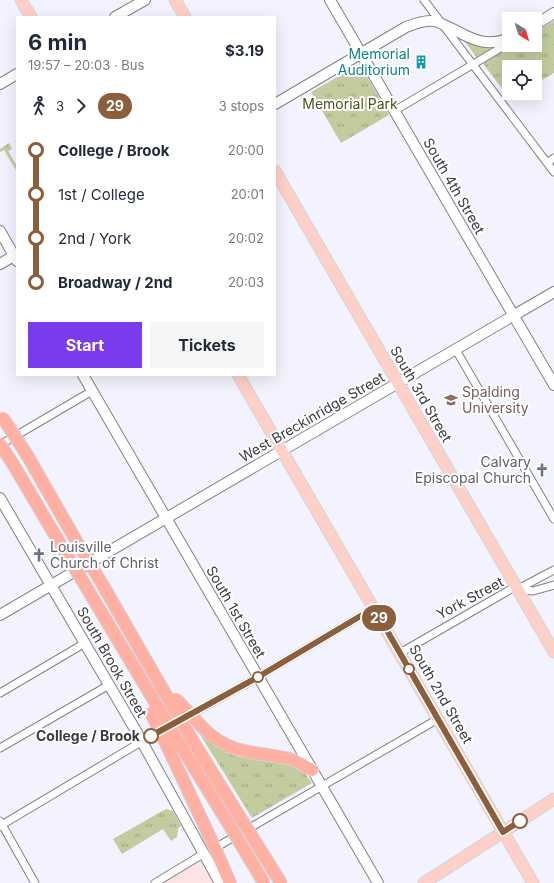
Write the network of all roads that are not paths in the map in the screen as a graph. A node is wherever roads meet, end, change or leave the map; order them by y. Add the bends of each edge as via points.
1 (21, 0) edge
2 (145, 0) edge
3 (175, 0) edge
4 (330, 0) edge
5 (424, 0) edge
6 (554, 13) edge
7 (30, 16) edge
8 (117, 16) edge
9 (184, 16) edge
10 (542, 21) edge
11 (442, 24) junction
12 (502, 40) edge
13 (502, 47) edge
14 (361, 54) junction
15 (473, 66) junction
16 (16, 75) edge
17 (0, 84) edge
18 (276, 103) edge
19 (394, 111) junction
20 (554, 158) edge
21 (547, 164) junction
22 (554, 172) edge
23 (276, 173) edge
24 (0, 232) edge
25 (16, 257) edge
26 (0, 264) edge
27 (554, 292) edge
28 (513, 316) junction
29 (456, 350) junction
30 (551, 373) edge
31 (84, 376) edge
32 (239, 376) edge
33 (398, 383) junction
34 (554, 386) edge
35 (92, 391) junction
36 (2, 416) edge
37 (0, 444) edge
38 (282, 451) junction
39 (0, 498) edge
40 (166, 518) junction
41 (554, 519) edge
42 (554, 570) edge
43 (51, 585) junction
44 (554, 585) edge
45 (518, 589) junction
46 (374, 608) junction
47 (0, 615) edge
48 (85, 644) junction
49 (554, 652) edge
50 (400, 653) junction
51 (258, 677) junction
52 (109, 685) junction
53 (0, 693) edge
54 (173, 700) junction
55 (155, 711) junction
56 (438, 719) junction
57 (142, 742) junction
58 (0, 748) edge
59 (312, 770) junction
60 (322, 786) junction
61 (554, 799) edge
62 (1, 823) edge
63 (503, 832) junction
64 (215, 848) junction
65 (203, 854) junction
66 (35, 883) edge
67 (155, 883) edge
68 (220, 883) edge
69 (230, 883) edge
70 (264, 883) edge
71 (281, 883) edge
72 (378, 883) edge
73 (424, 883) edge
74 (533, 883) edge

1 - 7 main road
2 - 8 street
3 - 9 main road
4 - 14 street, South 4th Street
5 - 11 street
6 - 10 street
11 - 12 street via 483,42
11 - 14 street via 432,21 414,24
11 - 15 street
13 - 15 street
14 - 18 street
14 - 19 street, South 4th Street
15 - 19 street
15 - 21 street
16 - 17 street
19 - 28 street, South 4th Street
20 - 21 street
21 - 22 street
23 - 33 main road, South 3rd Street
24 - 25 street
25 - 26 street
27 - 28 street, West Breckinridge Street
28 - 29 street, West Breckinridge Street
28 - 30 street, South 4th Street
29 - 33 street, West Breckinridge Street
29 - 41 street
30 - 34 street, South 4th Street
31 - 35 street, South 1st Street
32 - 38 main road, South 2nd Street
33 - 38 street, West Breckinridge Street
33 - 45 main road, South 3rd Street
35 - 37 street
35 - 40 street, South 1st Street
36 - 54 highway, bridge via 147,661
37 - 55 highway, bridge via 108,624
38 - 40 street, West Breckinridge Street
38 - 46 main road, South 2nd Street
39 - 43 street, South Brook Street
40 - 43 street, West Breckinridge Street
40 - 51 street, South 1st Street
42 - 45 street, York Street
43 - 47 street, West Breckinridge Street
43 - 48 street, South Brook Street
44 - 45 street via 533,591
45 - 49 main road, South 3rd Street
45 - 50 street, York Street via 511,589
46 - 50 main road, South 2nd Street
46 - 51 street
48 - 52 street, South Brook Street
48 - 53 street
50 - 56 main road, South 2nd Street
51 - 57 street
51 - 59 street, South 1st Street
52 - 57 street, South Brook Street
52 - 58 street
54 - 59 highway, bridge via 212,737 236,749 286,758
54 - 71 highway, bridge via 191,738
55 - 64 highway, bridge via 170,752
55 - 70 highway, bridge via 181,746
56 - 60 street
56 - 63 main road, South 2nd Street
57 - 62 street
57 - 65 street, South Brook Street
59 - 60 street, South 1st Street
60 - 64 street
60 - 72 street, South 1st Street
61 - 63 main road
62 - 66 street
63 - 73 main road
63 - 74 main road, South 2nd Street
64 - 69 highway
65 - 67 street
65 - 68 street, South Brook Street

